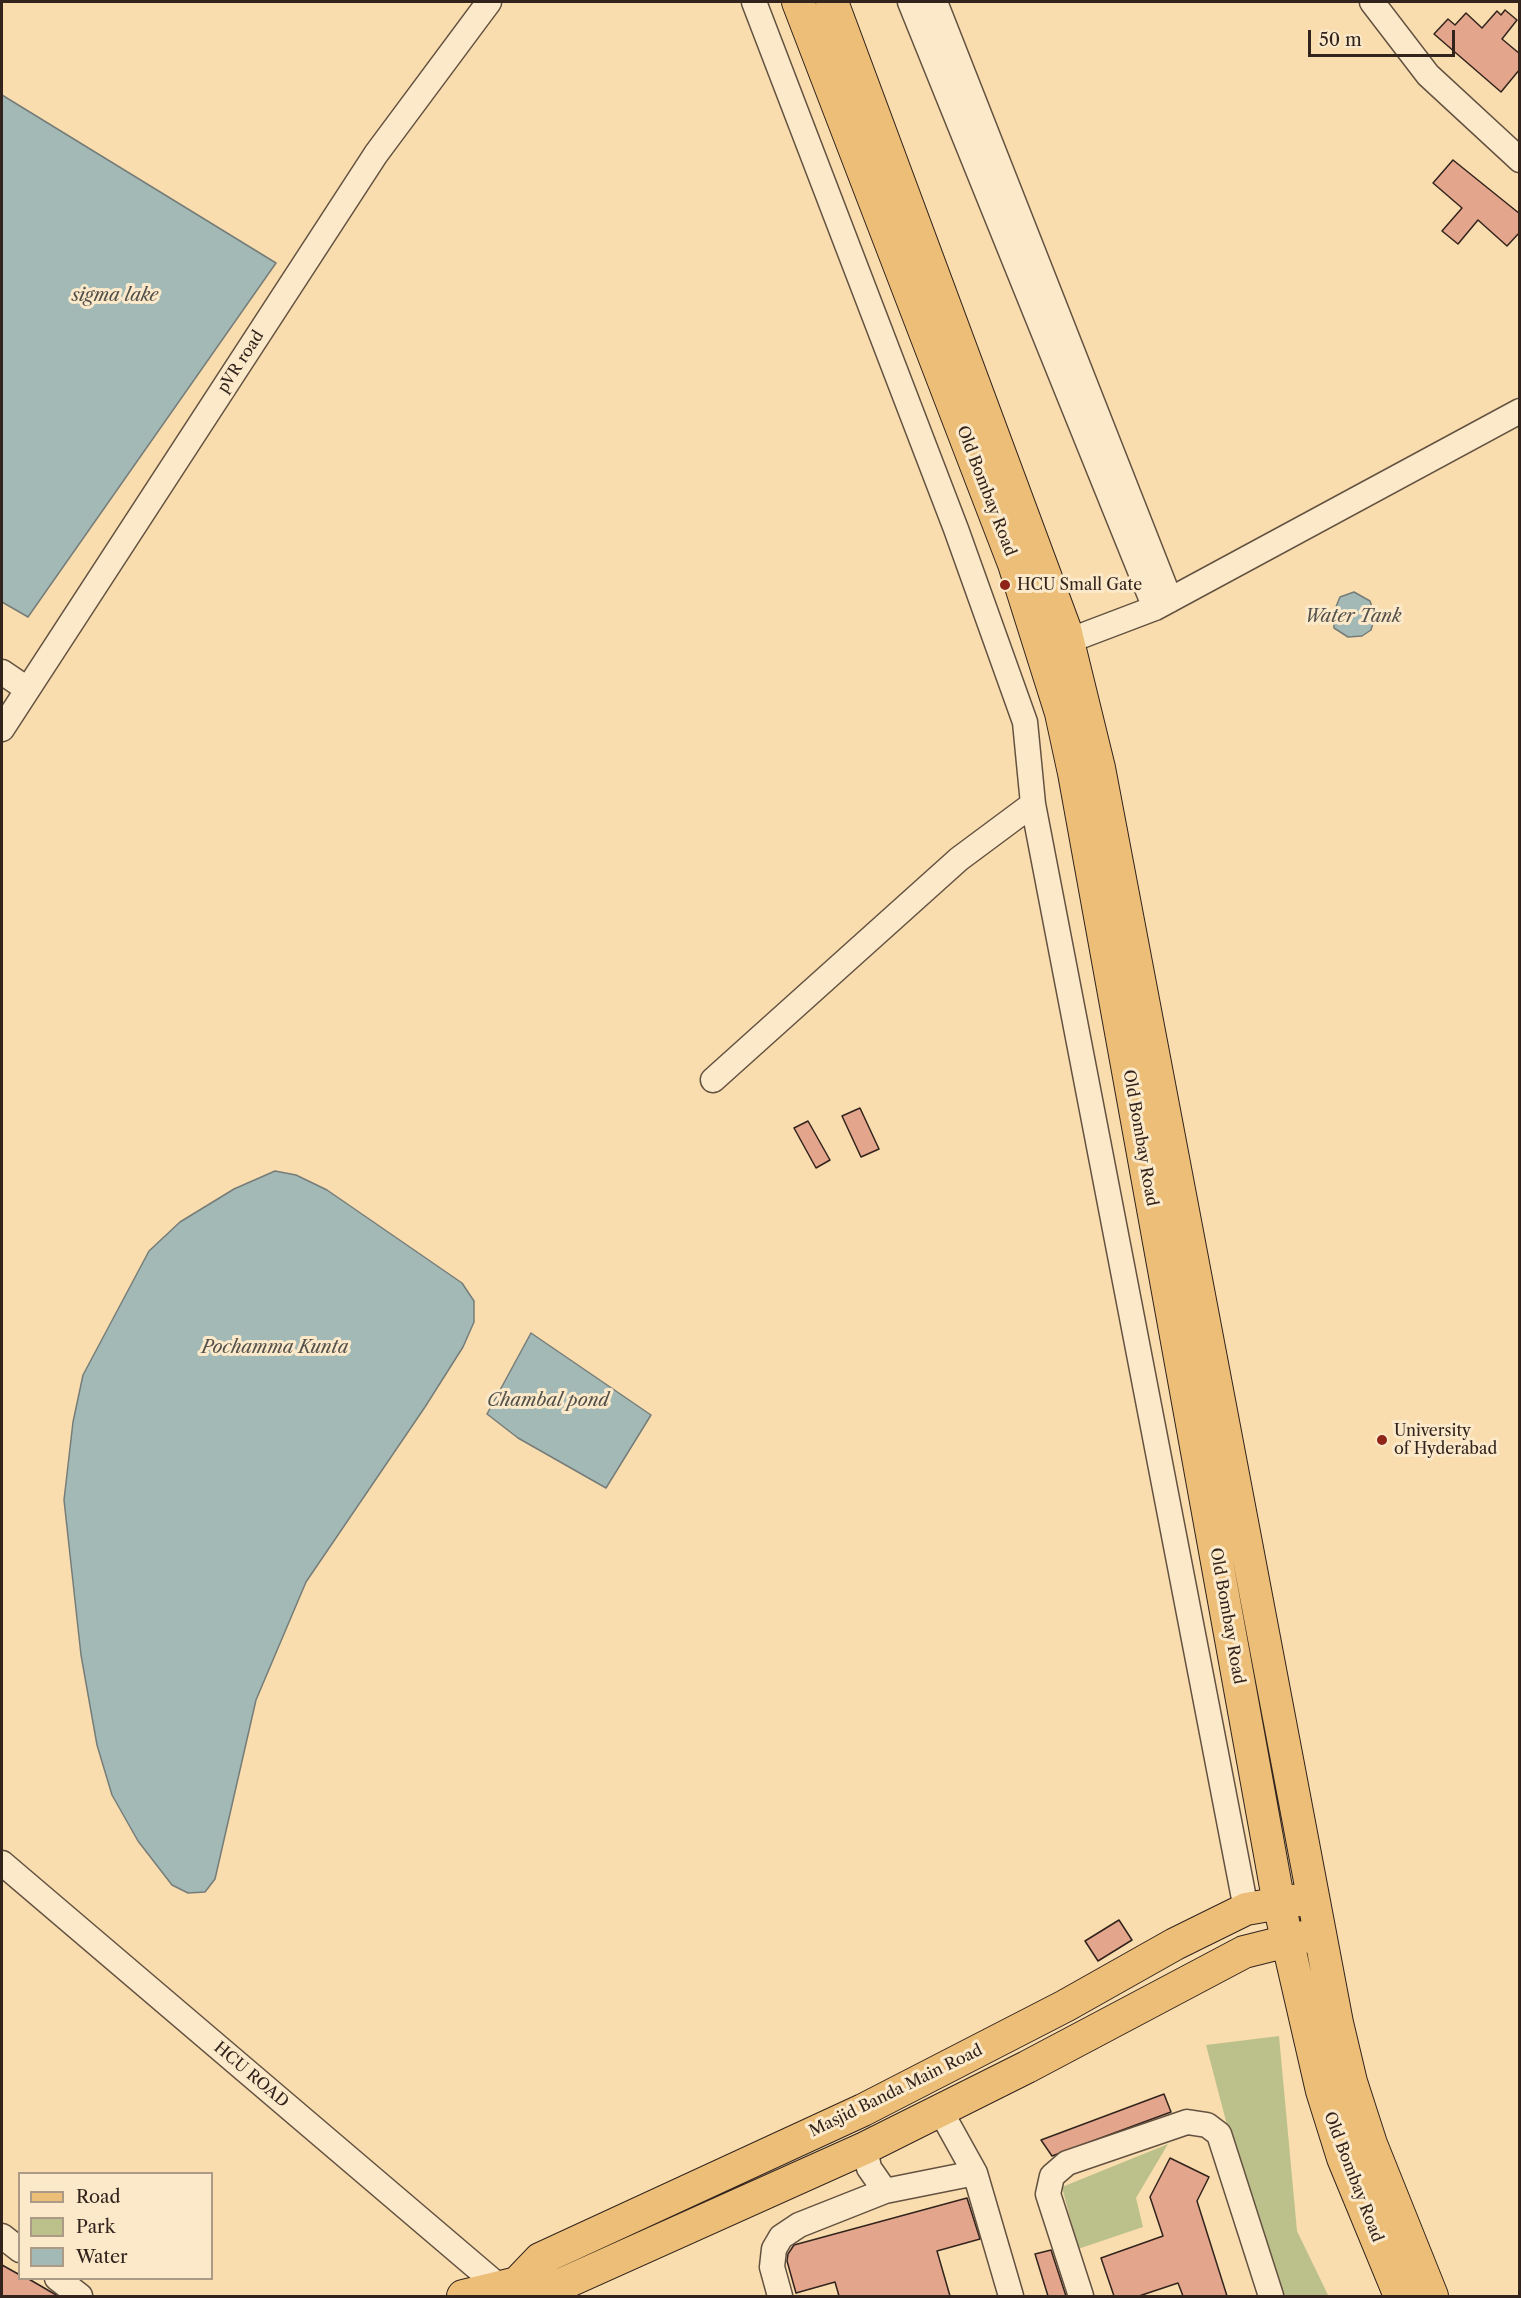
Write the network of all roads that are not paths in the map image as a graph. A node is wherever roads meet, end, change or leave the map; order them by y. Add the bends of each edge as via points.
1 (489, 2) edge
2 (754, 2) edge
3 (798, 2) edge
4 (832, 2) edge
5 (910, 2) edge
6 (936, 2) edge
7 (1372, 2) edge
8 (1520, 160) edge
9 (1513, 421) edge
10 (1162, 604) junction
11 (1068, 640) junction
12 (2, 672) edge
13 (27, 689) junction
14 (2, 729) edge
15 (1033, 804) junction
16 (713, 1080) dead end
17 (2, 1863) edge
18 (1314, 1898) junction
19 (1279, 1904) junction
20 (1246, 1909) junction
21 (1321, 1934) junction
22 (1288, 1940) junction
23 (940, 2110) junction
24 (865, 2148) junction
25 (975, 2173) junction
26 (885, 2191) junction
27 (2, 2236) edge
28 (18, 2248) edge
29 (60, 2280) edge
30 (530, 2290) edge
31 (80, 2296) edge
32 (464, 2296) edge
33 (780, 2296) edge
34 (1011, 2296) edge
35 (1081, 2296) edge
36 (1270, 2296) edge
37 (1400, 2296) edge
38 (1432, 2296) edge

1 - 13 street, pVR road via 376,154
2 - 15 street via 956,530 1025,722
3 - 19 main road, Old Bombay Road via 1014,564 1061,713
4 - 11 main road, Old Bombay Road
5 - 10 street
6 - 10 street
7 - 8 street via 1428,75
9 - 10 street
10 - 11 street
11 - 18 main road, Old Bombay Road via 1099,768
12 - 13 street
13 - 14 street, pVR road
15 - 16 street via 959,859
15 - 20 street
17 - 30 street, HCU ROAD
18 - 19 main road, Masjid Banda Main Road
18 - 21 main road, Old Bombay Road
19 - 20 main road, Masjid Banda Main Road
19 - 22 main road, Old Bombay Road
20 - 30 main road, Masjid Banda Main Road via 863,2110 540,2259
21 - 22 main road
21 - 38 main road, Old Bombay Road via 1351,2082 1371,2144
22 - 23 main road via 1244,1952
22 - 37 main road, Old Bombay Road via 1322,2091 1339,2147
23 - 24 main road
23 - 25 street
24 - 26 street via 869,2168
24 - 30 main road via 570,2281
25 - 26 street
25 - 34 street
26 - 33 street via 799,2225 781,2237 774,2249 772,2267
27 - 28 street
29 - 31 street
30 - 32 main road
35 - 36 street via 1048,2194 1052,2176 1067,2163 1187,2122 1208,2125 1219,2134

